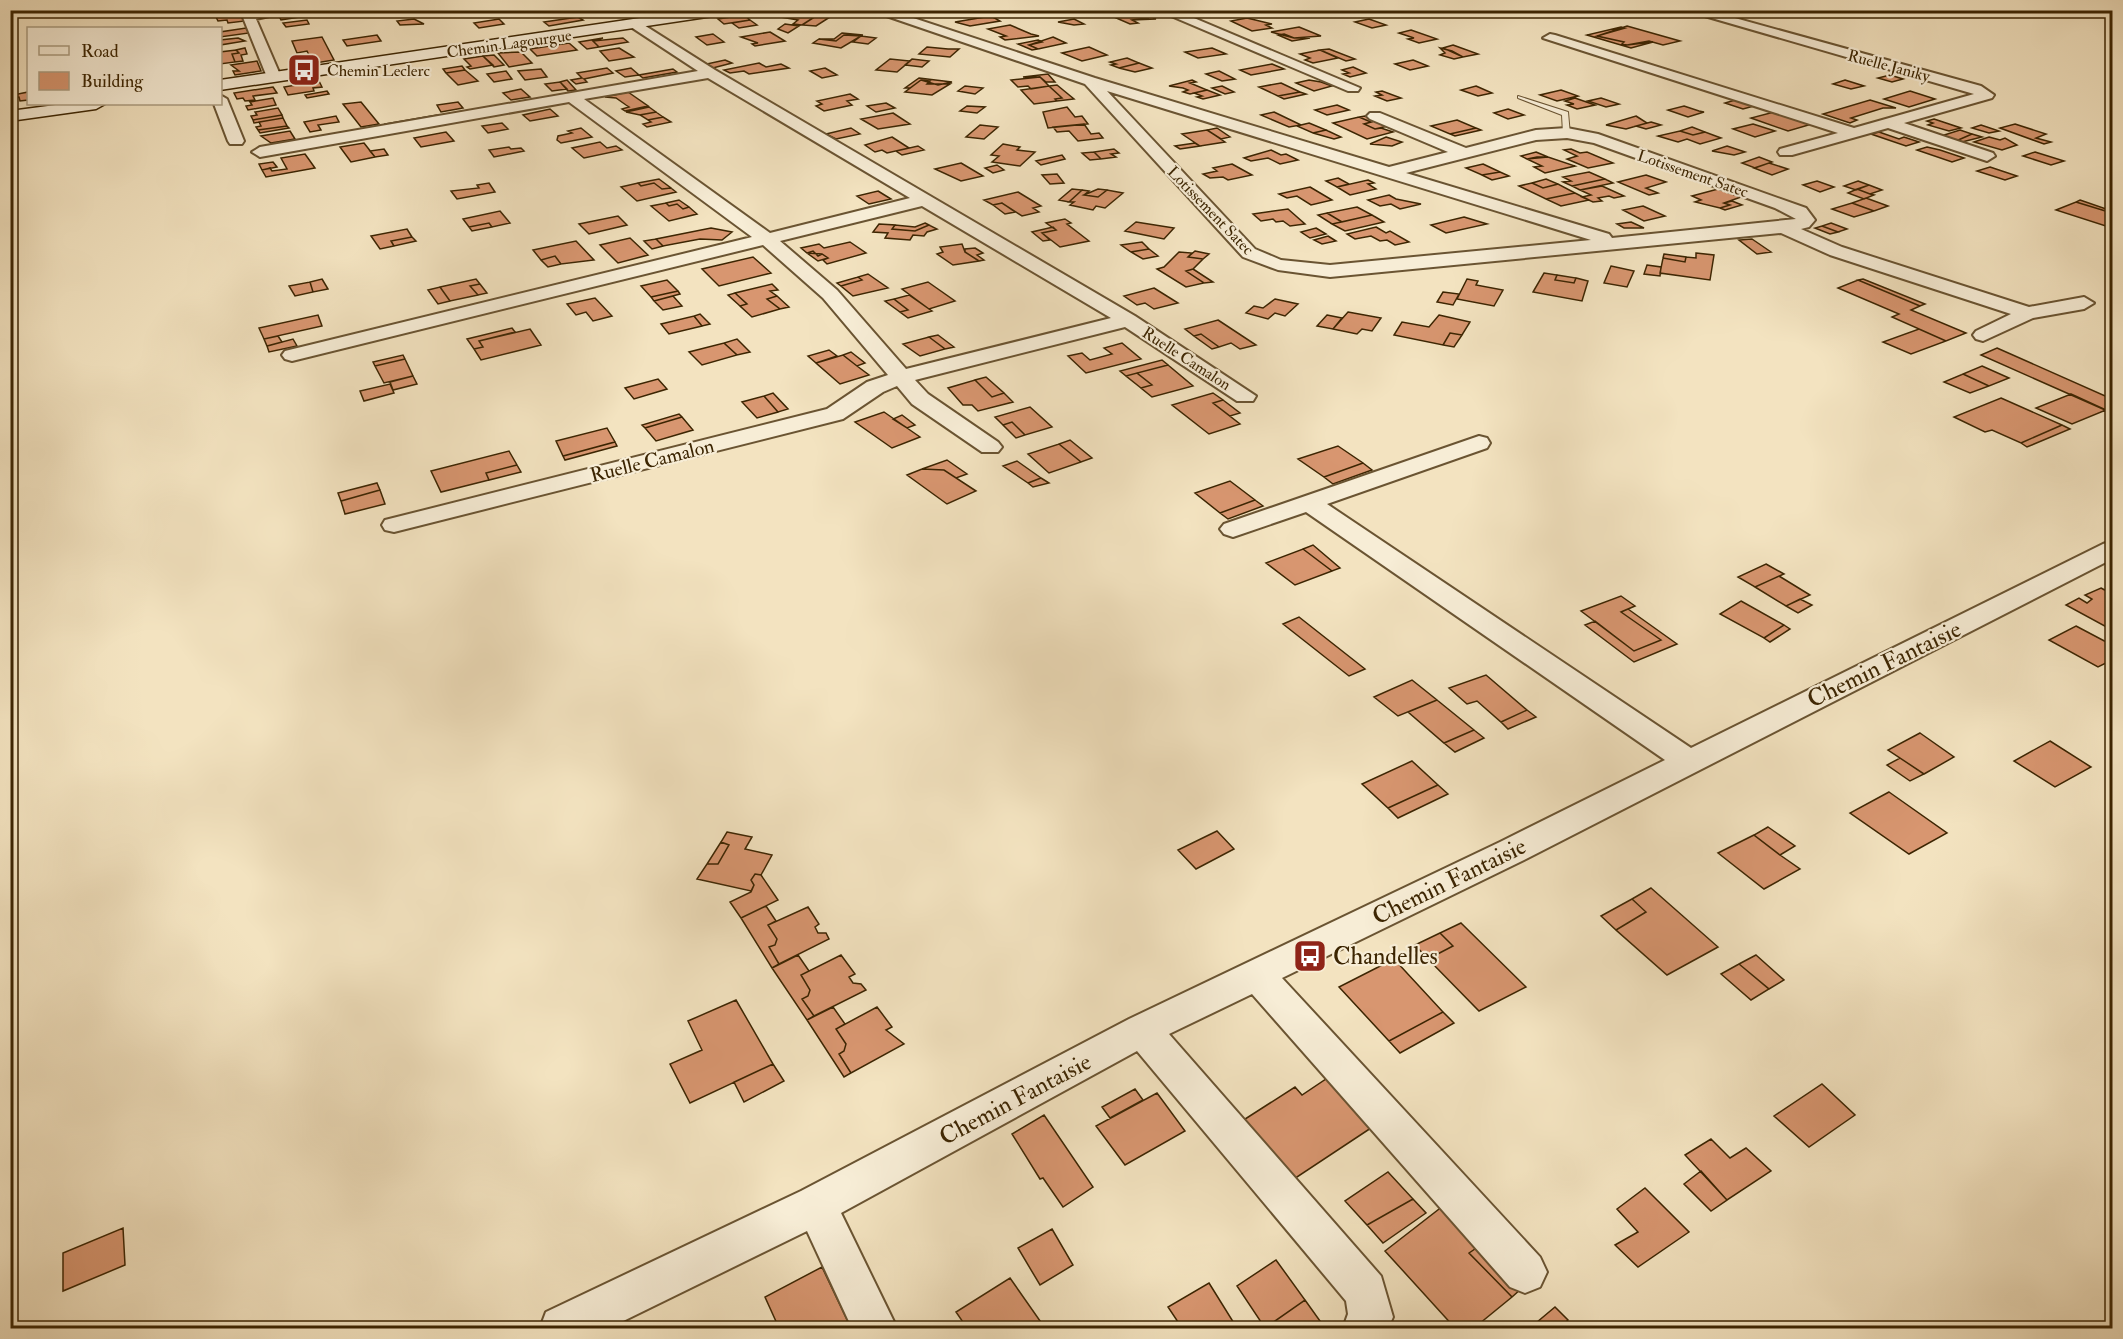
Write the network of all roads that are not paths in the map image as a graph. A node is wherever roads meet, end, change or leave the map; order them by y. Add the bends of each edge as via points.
1 (291, 10) edge
2 (727, 10) edge
3 (875, 10) edge
4 (1163, 10) edge
5 (1690, 10) edge
6 (247, 13) edge
7 (636, 24) junction
8 (1550, 38) dead end
9 (710, 73) junction
10 (274, 77) junction
11 (1090, 81) junction
12 (222, 85) edge
13 (1353, 87) dead end
14 (571, 97) junction
15 (1520, 97) dead end
16 (222, 104) edge
17 (89, 105) edge
18 (10, 116) edge
19 (1375, 116) dead end
20 (1889, 123) junction
21 (1567, 133) junction
22 (1855, 133) junction
23 (236, 141) dead end
24 (260, 152) dead end
25 (1786, 152) dead end
26 (1464, 153) junction
27 (1987, 156) dead end
28 (1389, 172) junction
29 (925, 200) junction
30 (1783, 227) junction
31 (767, 239) junction
32 (1616, 242) junction
33 (2084, 303) dead end
34 (2028, 313) junction
35 (1128, 320) junction
36 (1983, 335) dead end
37 (292, 354) dead end
38 (901, 377) junction
39 (1245, 396) dead end
40 (1479, 443) dead end
41 (990, 447) dead end
42 (1309, 502) junction
43 (394, 525) dead end
44 (1233, 529) dead end
45 (2106, 559) edge
46 (1688, 761) junction
47 (1256, 974) junction
48 (1142, 1030) junction
49 (816, 1205) junction
50 (1525, 1272) dead end
51 (562, 1329) edge
52 (875, 1329) edge
53 (1365, 1329) edge

1 - 6 street
2 - 7 street, Chemin Lagourgue
3 - 11 street, Lotissement Satec
4 - 13 street
5 - 20 street, Ruelle Janiky via 1987,95
6 - 10 street
7 - 9 street, Ruelle Camalon
7 - 10 street, Chemin Lagourgue
8 - 22 street
9 - 14 street
9 - 29 street, Ruelle Camalon
10 - 12 street, Chemin Lagourgue
11 - 28 street, Lotissement Satec
11 - 32 street, Lotissement Satec via 1249,253 1261,260 1284,267 1330,271
14 - 24 street
14 - 31 street
15 - 21 lane via 1565,114
16 - 23 street
17 - 18 street
19 - 26 street
20 - 22 street, Ruelle Janiky
20 - 27 street
21 - 26 street, Lotissement Satec via 1536,135
21 - 30 street, Lotissement Satec via 1598,139 1781,204 1800,212 1806,220
22 - 25 street, Ruelle Janiky
26 - 28 street, Lotissement Satec
28 - 32 street, Lotissement Satec
29 - 31 street
29 - 35 street, Ruelle Camalon
30 - 32 street, Lotissement Satec
30 - 34 street via 1836,251
31 - 37 street
31 - 38 street via 830,294
33 - 34 street
34 - 36 street
35 - 38 street, Ruelle Camalon
35 - 39 street, Ruelle Camalon
38 - 41 street via 920,399
38 - 43 street, Ruelle Camalon via 875,387 835,414
40 - 42 street
42 - 44 street
42 - 46 street
45 - 46 street, Chemin Fantaisie
46 - 47 street, Chemin Fantaisie
47 - 48 street, Chemin Fantaisie
47 - 50 street
48 - 49 street, Chemin Fantaisie
48 - 53 street via 1366,1291 1371,1317
49 - 51 street, Chemin Fantaisie
49 - 52 street

